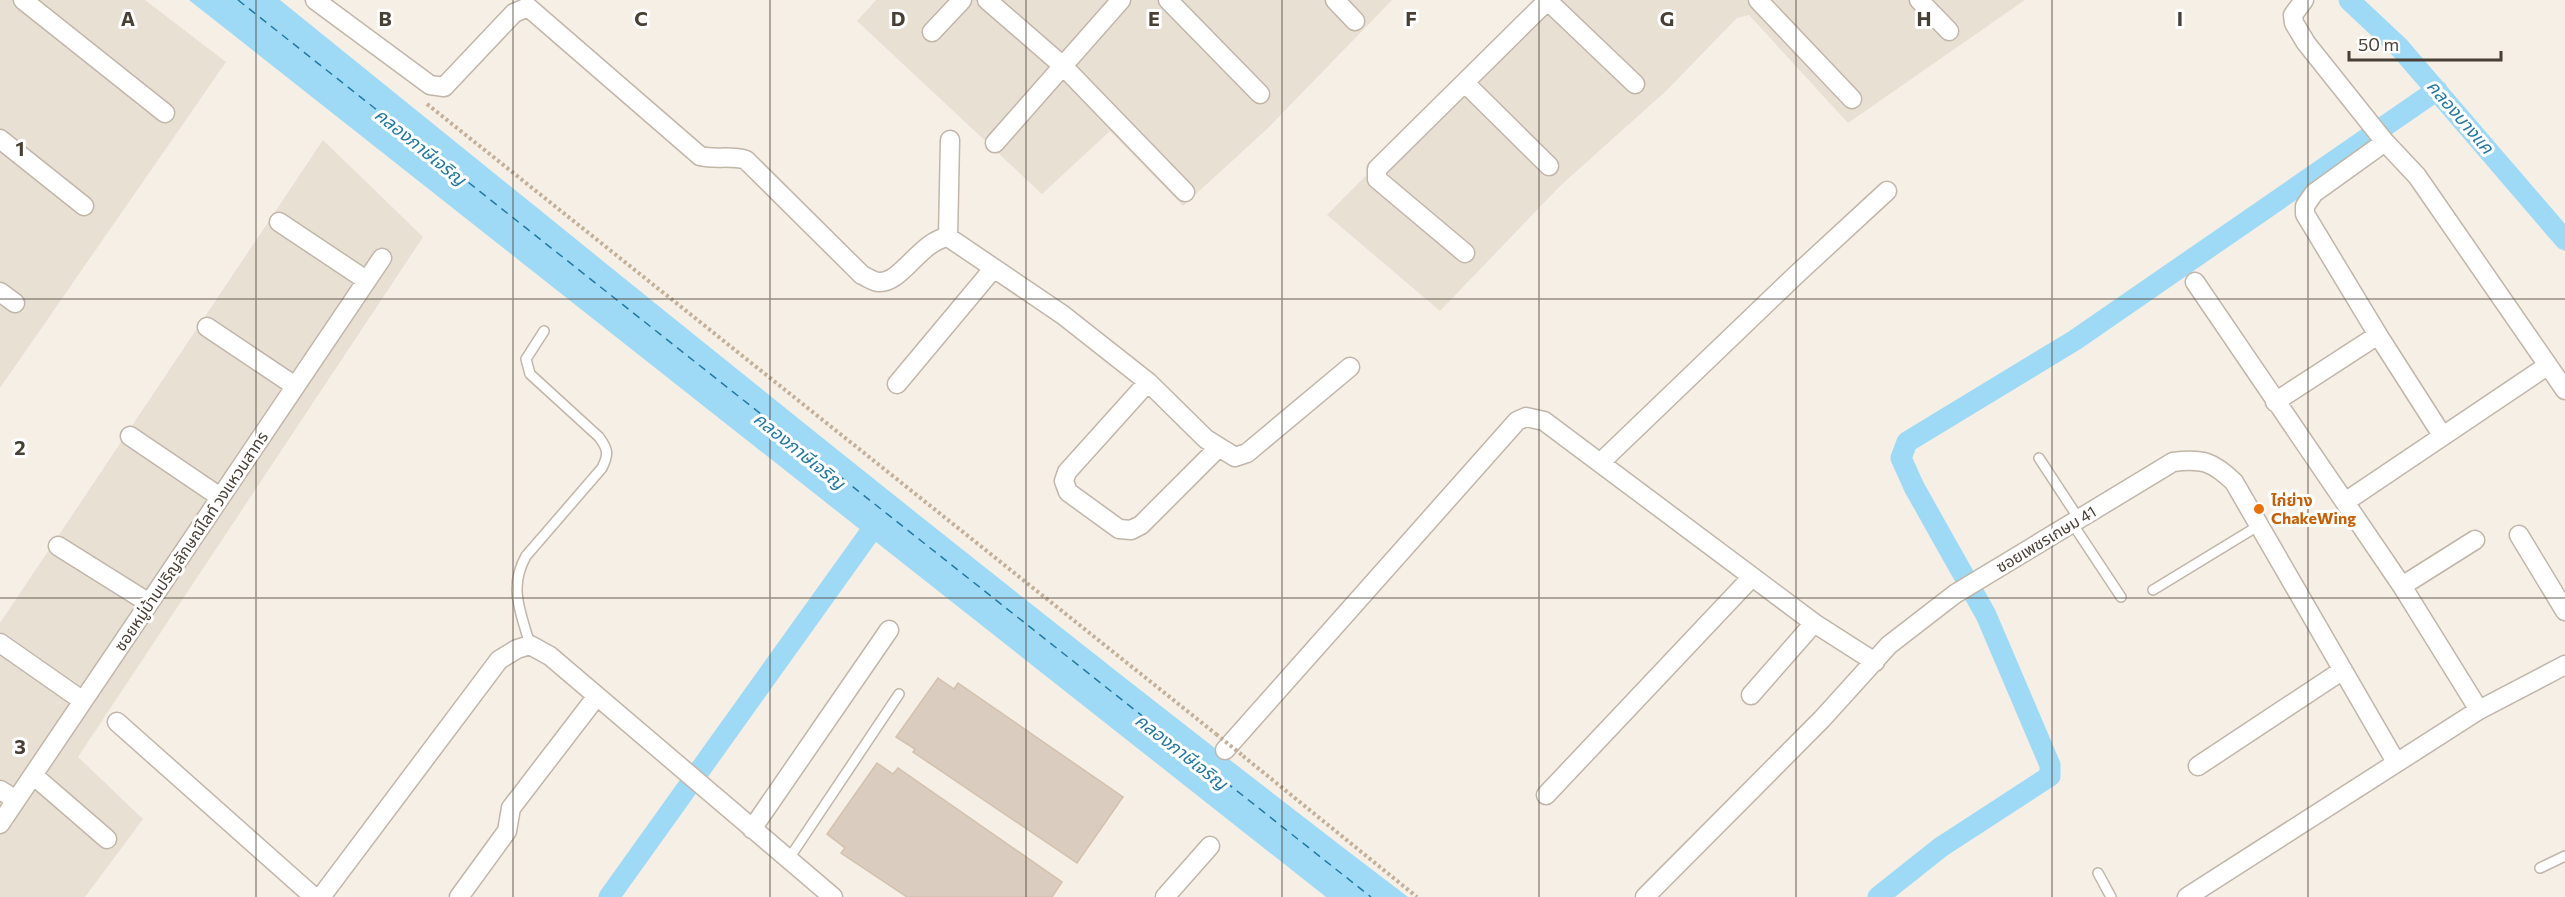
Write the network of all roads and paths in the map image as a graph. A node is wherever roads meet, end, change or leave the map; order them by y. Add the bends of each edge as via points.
1 (23, 0) edge
2 (315, 0) edge
3 (962, 0) edge
4 (987, 0) edge
5 (1121, 0) edge
6 (1167, 0) edge
7 (1335, 0) edge
8 (1548, 0) edge
9 (1758, 0) edge
10 (1919, 0) edge
11 (2304, 0) edge
12 (1355, 21) dead end
13 (932, 32) dead end
14 (1949, 32) dead end
15 (1063, 66) junction
16 (1465, 83) junction
17 (1635, 84) dead end
18 (1260, 94) dead end
19 (418, 97) dead end
20 (1852, 99) dead end
21 (165, 113) dead end
22 (0, 139) edge
23 (950, 140) dead end
24 (2385, 142) junction
25 (995, 143) dead end
26 (1550, 166) dead end
27 (1887, 191) dead end
28 (1185, 192) dead end
29 (84, 206) dead end
30 (279, 222) dead end
31 (948, 237) junction
32 (1465, 253) dead end
33 (382, 258) dead end
34 (993, 269) junction
35 (366, 280) junction
36 (2196, 282) dead end
37 (0, 292) edge
38 (15, 303) dead end
39 (207, 327) dead end
40 (544, 331) dead end
41 (2378, 335) junction
42 (2547, 366) junction
43 (1350, 368) dead end
44 (1148, 382) junction
45 (897, 384) dead end
46 (295, 386) junction
47 (2565, 390) edge
48 (2275, 402) junction
49 (2442, 435) junction
50 (130, 436) dead end
51 (1218, 448) junction
52 (2039, 458) dead end
53 (1601, 462) junction
54 (220, 497) junction
55 (2344, 502) junction
56 (2075, 521) junction
57 (2258, 526) junction
58 (2519, 535) dead end
59 (2475, 540) dead end
60 (58, 546) dead end
61 (1752, 577) junction
62 (2402, 586) junction
63 (2153, 590) dead end
64 (2121, 597) dead end
65 (149, 603) junction
66 (2565, 611) edge
67 (1814, 623) junction
68 (889, 630) dead end
69 (0, 643) edge
70 (530, 645) junction
71 (1875, 662) junction
72 (2565, 665) edge
73 (2343, 670) junction
74 (898, 694) dead end
75 (1751, 695) dead end
76 (597, 696) junction
77 (82, 701) junction
78 (2479, 710) junction
79 (117, 722) dead end
80 (1220, 742) junction
81 (2396, 762) junction
82 (2198, 766) dead end
83 (33, 775) junction
84 (0, 789) edge
85 (1545, 795) dead end
86 (16, 800) junction
87 (0, 824) edge
88 (752, 829) junction
89 (107, 839) dead end
90 (1210, 846) dead end
91 (2565, 856) edge
92 (788, 860) junction
93 (2541, 868) dead end
94 (2098, 873) dead end
95 (314, 897) edge
96 (321, 897) edge
97 (459, 897) edge
98 (832, 897) edge
99 (1165, 897) edge
100 (1417, 897) edge
101 (1645, 897) edge
102 (2111, 897) edge
103 (2187, 897) edge

1 - 21 street
2 - 31 street via 430,85 444,87 514,13 528,7 700,156 746,160 862,275 878,283 891,280 930,243
3 - 13 street
4 - 15 street
5 - 15 street
6 - 18 street
7 - 12 street
8 - 16 street
8 - 17 street
9 - 20 street
10 - 14 street
11 - 24 street via 2295,10 2294,23
15 - 25 street
15 - 28 street
16 - 26 street
16 - 32 street via 1377,169 1377,179
19 - 80 path
22 - 29 street
23 - 31 street
24 - 41 street via 2309,197 2305,214
24 - 42 street via 2416,176
27 - 53 street
30 - 35 street
31 - 34 street
33 - 35 street, ซอยหมู่บ้านปริญลักษณ์ไลท์ วงแหวนสาทร
34 - 44 street via 1064,315
34 - 45 street
35 - 46 street, ซอยหมู่บ้านปริญลักษณ์ไลท์ วงแหวนสาทร
36 - 48 street
37 - 38 street
39 - 46 street
40 - 70 lane via 526,359 530,374 599,436 608,456 517,571 517,595
41 - 48 street
41 - 49 street
42 - 47 street
42 - 49 street
43 - 51 street via 1246,453 1235,457
44 - 51 street
44 - 51 street via 1067,472 1064,481 1068,492 1119,529 1131,530 1141,525
46 - 54 street, ซอยหมู่บ้านปริญลักษณ์ไลท์ วงแหวนสาทร
48 - 55 street
49 - 55 street
50 - 54 street
52 - 56 lane
53 - 61 street
53 - 80 street via 1544,421 1526,417 1517,421
54 - 65 street, ซอยหมู่บ้านปริญลักษณ์ไลท์ วงแหวนสาทร
55 - 62 street
56 - 57 street, ซอยเพชรเกษม 41 via 2173,462 2195,459 2217,466 2234,482
56 - 64 lane
56 - 71 street, ซอยเพชรเกษม 41 via 1955,594 1888,645
57 - 63 lane
57 - 73 street, ซอยเพชรเกษม 41
58 - 66 street
59 - 62 street
60 - 65 street
61 - 67 street
61 - 85 street
62 - 78 street
65 - 77 street, ซอยหมู่บ้านปริญลักษณ์ไลท์ วงแหวนสาทร
67 - 71 street
67 - 75 street
68 - 88 street
69 - 77 street
70 - 76 street via 550,656
70 - 96 street via 500,660
71 - 101 street, ซอยเพชรเกษม 41
72 - 78 street
73 - 81 street, ซอยเพชรเกษม 41
73 - 82 street
74 - 92 lane
76 - 88 street
76 - 97 street via 511,808 507,831
77 - 83 street, ซอยหมู่บ้านปริญลักษณ์ไลท์ วงแหวนสาทร
78 - 81 street
79 - 95 street
80 - 100 path, bridge via 1242,755
81 - 103 street
83 - 86 street, ซอยหมู่บ้านปริญลักษณ์ไลท์ วงแหวนสาทร
83 - 89 street
84 - 86 street
86 - 87 street, ซอยหมู่บ้านปริญลักษณ์ไลท์ วงแหวนสาทร
88 - 92 street
90 - 99 street
91 - 93 lane
92 - 98 street
94 - 102 lane

